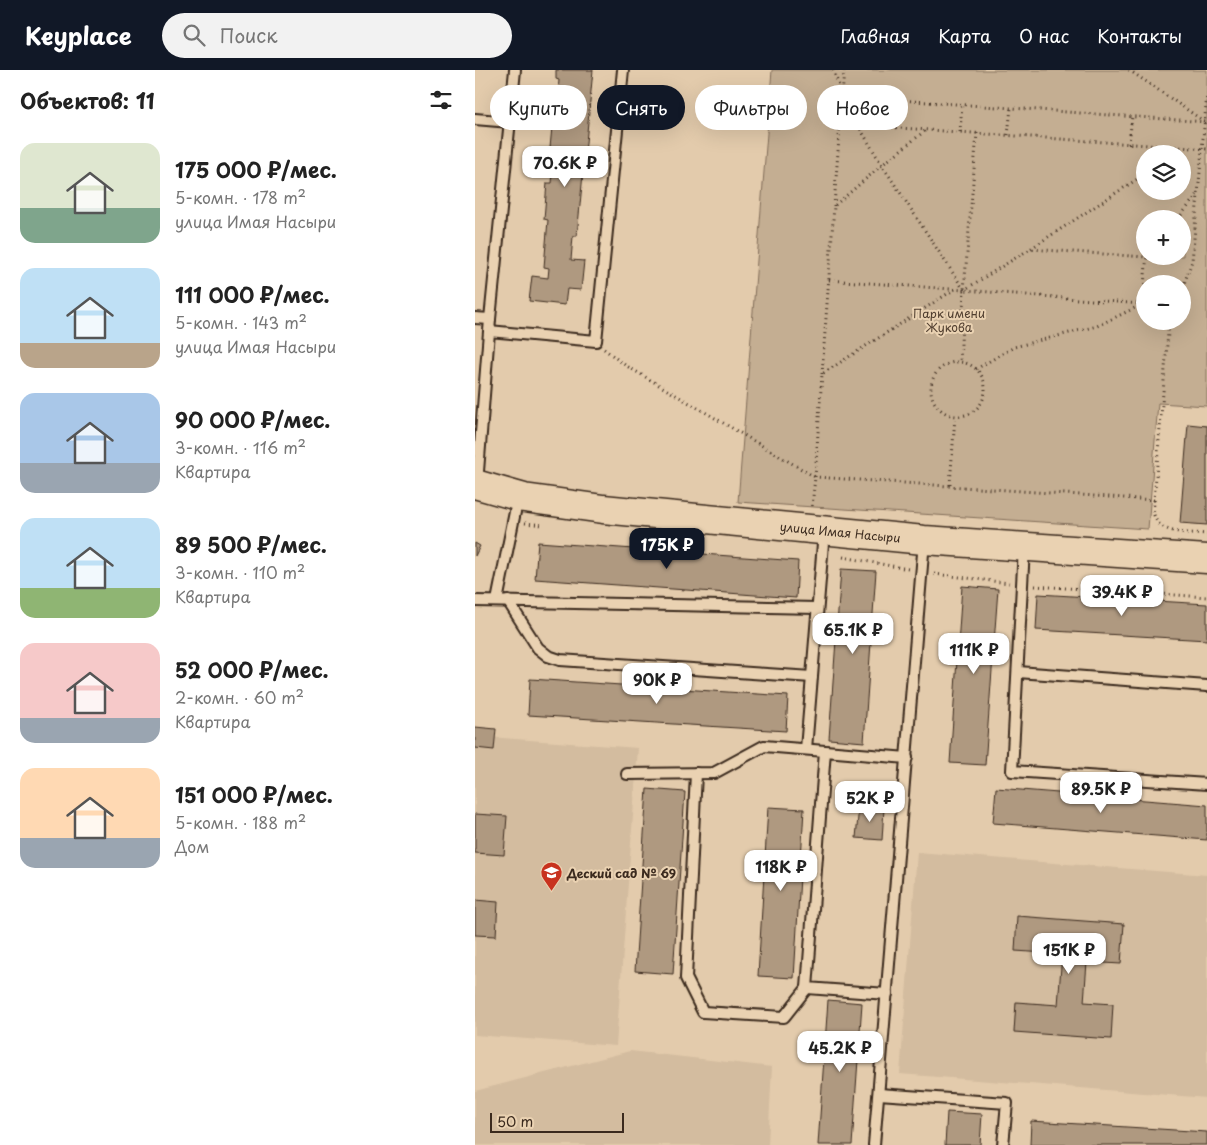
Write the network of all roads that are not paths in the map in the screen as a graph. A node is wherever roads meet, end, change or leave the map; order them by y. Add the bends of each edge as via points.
1 (515, 70) edge
2 (623, 70) edge
3 (514, 85) edge
4 (475, 119) edge
5 (490, 120) edge
6 (509, 130) edge
7 (475, 318) edge
8 (491, 319) junction
9 (489, 332) junction
10 (476, 485) edge
11 (516, 508) junction
12 (819, 532) junction
13 (924, 540) junction
14 (1024, 548) junction
15 (1207, 559) edge
16 (475, 601) edge
17 (497, 601) junction
18 (508, 601) junction
19 (817, 608) junction
20 (1018, 672) junction
21 (812, 677) junction
22 (1207, 686) edge
23 (806, 749) junction
24 (825, 751) junction
25 (907, 758) junction
26 (696, 773) junction
27 (627, 774) dead end
28 (1207, 784) edge
29 (807, 988) junction
30 (887, 994) junction
31 (879, 1094) junction
32 (875, 1145) edge
33 (1003, 1145) edge

1 - 3 lane
2 - 9 lane via 596,341
4 - 5 lane
6 - 8 lane
7 - 8 lane
8 - 9 lane
9 - 10 lane
10 - 11 street, улица Имая Насыри
11 - 12 street, улица Имая Насыри via 587,507
11 - 17 lane
12 - 13 street, улица Имая Насыри
12 - 19 lane
13 - 14 street, улица Имая Насыри
13 - 25 lane
14 - 15 street, улица Имая Насыри
14 - 20 lane
16 - 17 lane
17 - 18 lane
18 - 19 lane
18 - 21 lane via 538,648 561,660
19 - 21 lane
20 - 22 lane
20 - 28 lane via 1012,771
21 - 23 lane
23 - 24 lane
23 - 26 lane via 764,746 714,773
24 - 25 lane
24 - 29 lane
25 - 30 lane
26 - 27 lane
26 - 29 lane via 685,978 703,1012 784,1017
29 - 30 lane
30 - 31 lane
31 - 32 lane
31 - 33 lane via 1007,1103

